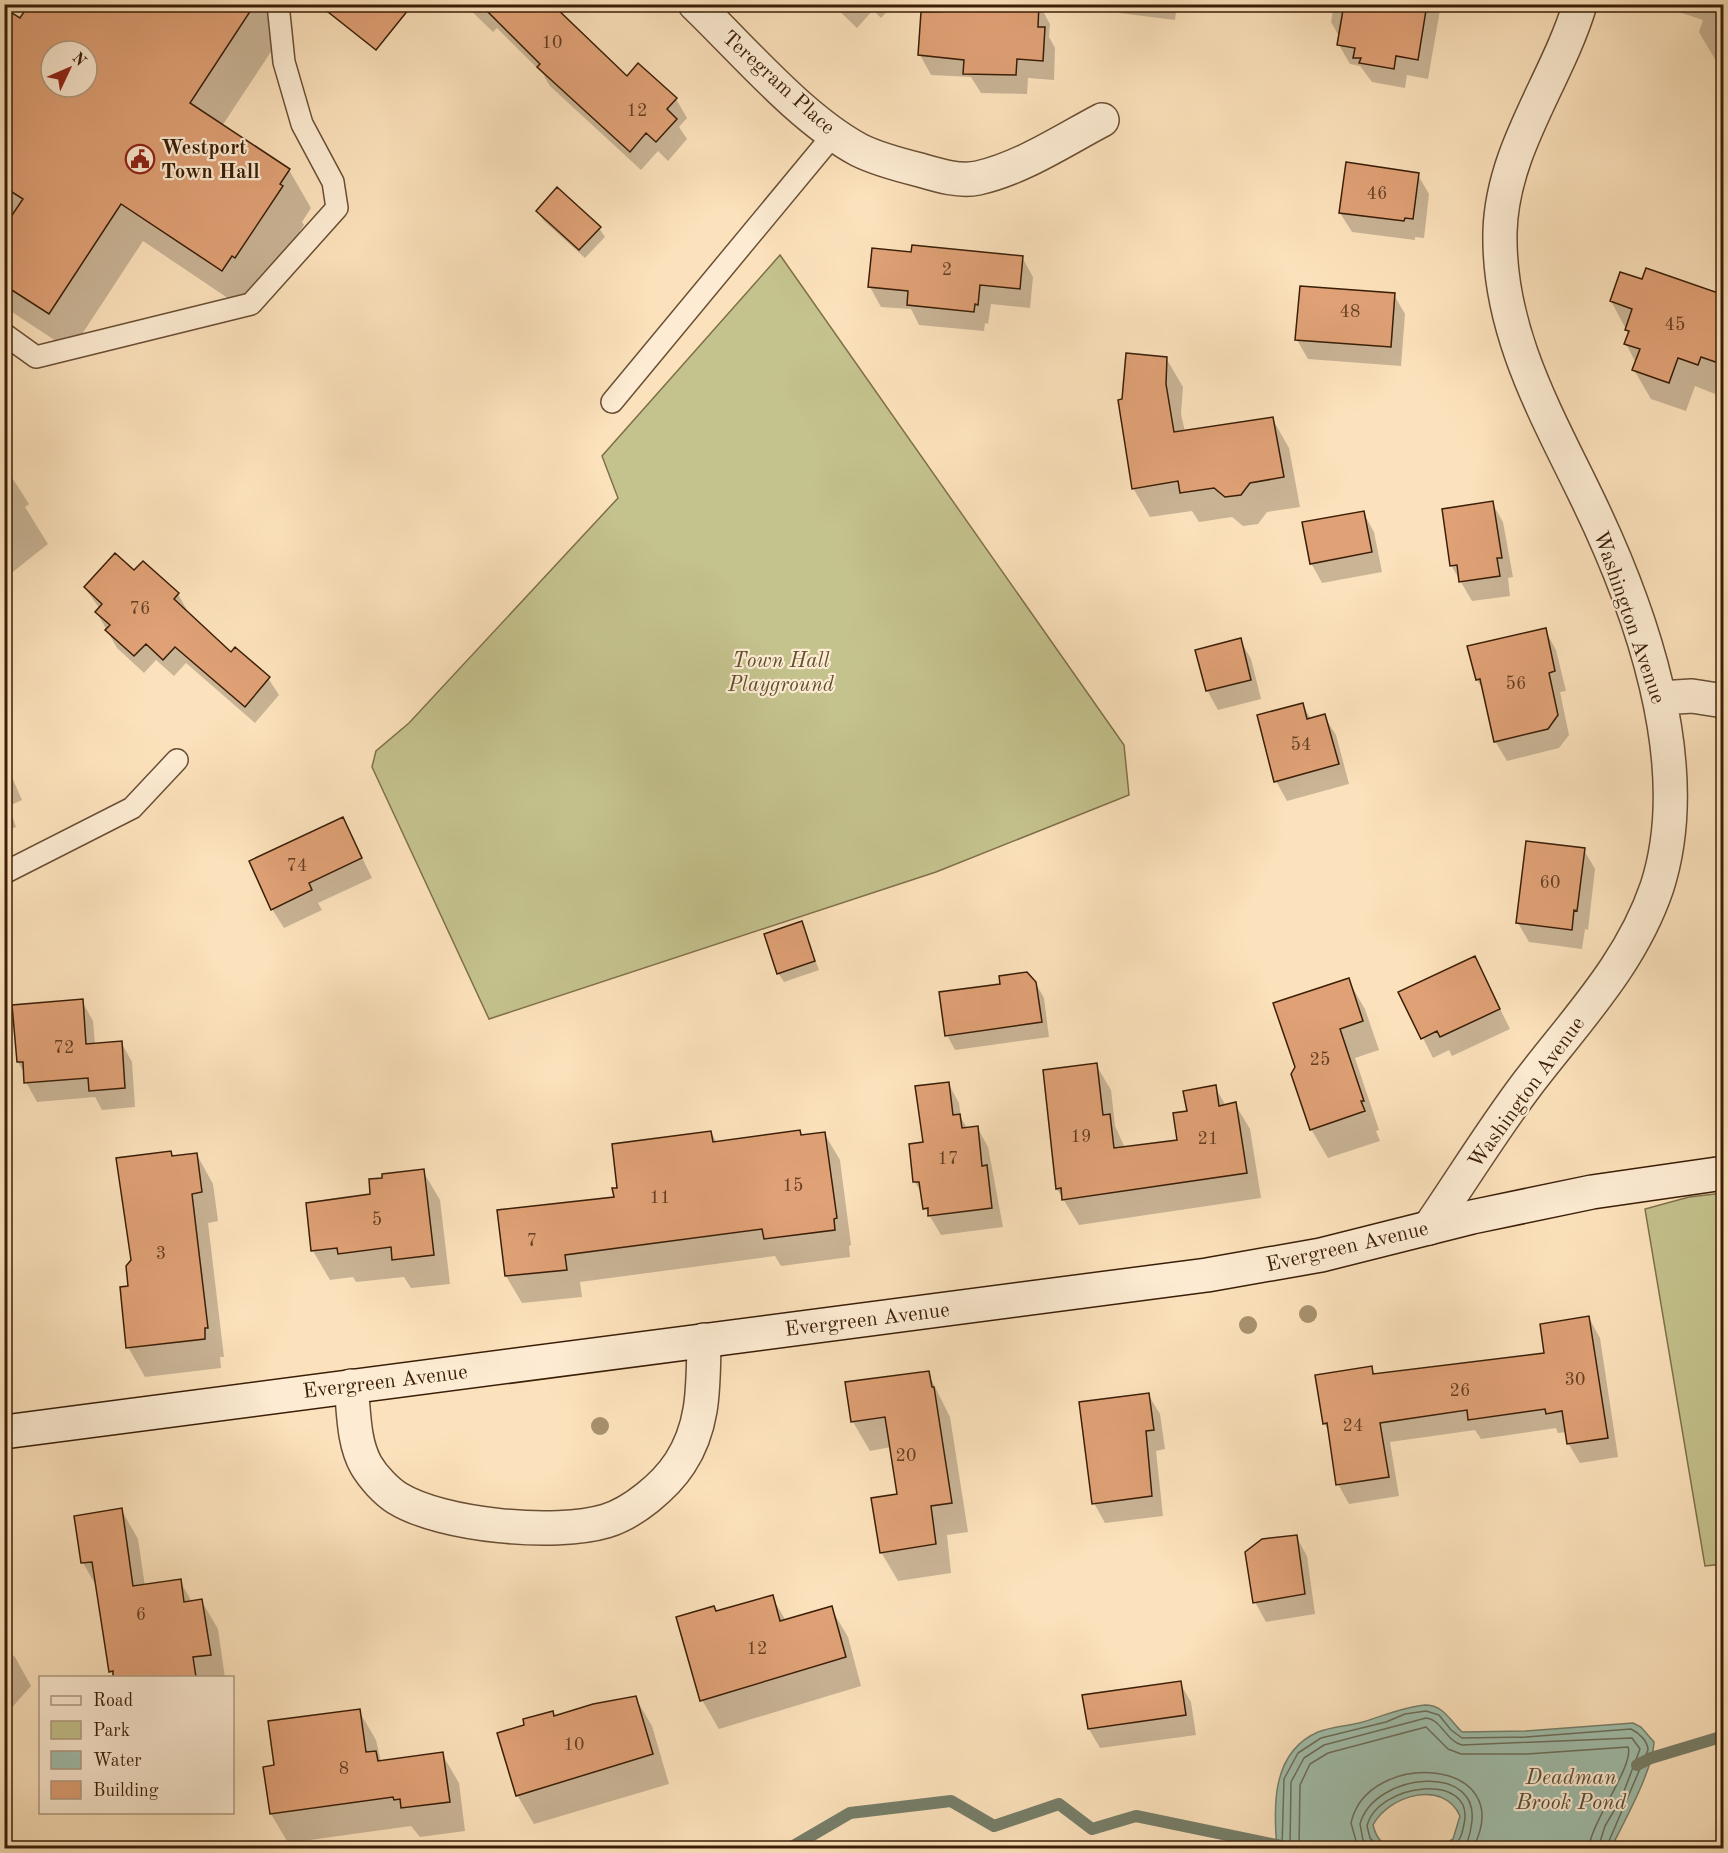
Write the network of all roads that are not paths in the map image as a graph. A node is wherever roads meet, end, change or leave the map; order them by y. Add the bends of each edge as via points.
1 (278, 4) edge
2 (695, 4) edge
3 (1580, 4) edge
4 (1102, 120) dead end
5 (834, 134) junction
6 (4, 334) edge
7 (612, 402) dead end
8 (1660, 698) junction
9 (1724, 701) edge
10 (177, 760) dead end
11 (4, 873) edge
12 (1724, 1173) edge
13 (1429, 1228) junction
14 (704, 1340) junction
15 (351, 1386) junction
16 (4, 1432) edge

1 - 6 lane via 284,62 299,114 333,182 337,208 251,303 36,357
2 - 5 street, Teregram Place
3 - 8 street, Washington Avenue via 1572,32 1526,129 1504,194 1501,268 1515,341 1545,417 1602,530
4 - 5 street, Teregram Place via 1013,167 976,178 944,177 908,167 861,151
5 - 7 lane
8 - 9 street via 1692,696
8 - 13 street, Washington Avenue via 1670,773 1669,832 1657,886 1639,929 1614,975 1526,1085
10 - 11 lane via 132,808
12 - 13 street, Evergreen Avenue via 1592,1192
13 - 14 street, Evergreen Avenue via 1321,1256 1207,1275
14 - 15 street, Evergreen Avenue
14 - 15 street via 703,1402 697,1431 679,1464 631,1508 607,1521 579,1526 543,1530 468,1520 397,1498 366,1465 358,1443
15 - 16 street, Evergreen Avenue

